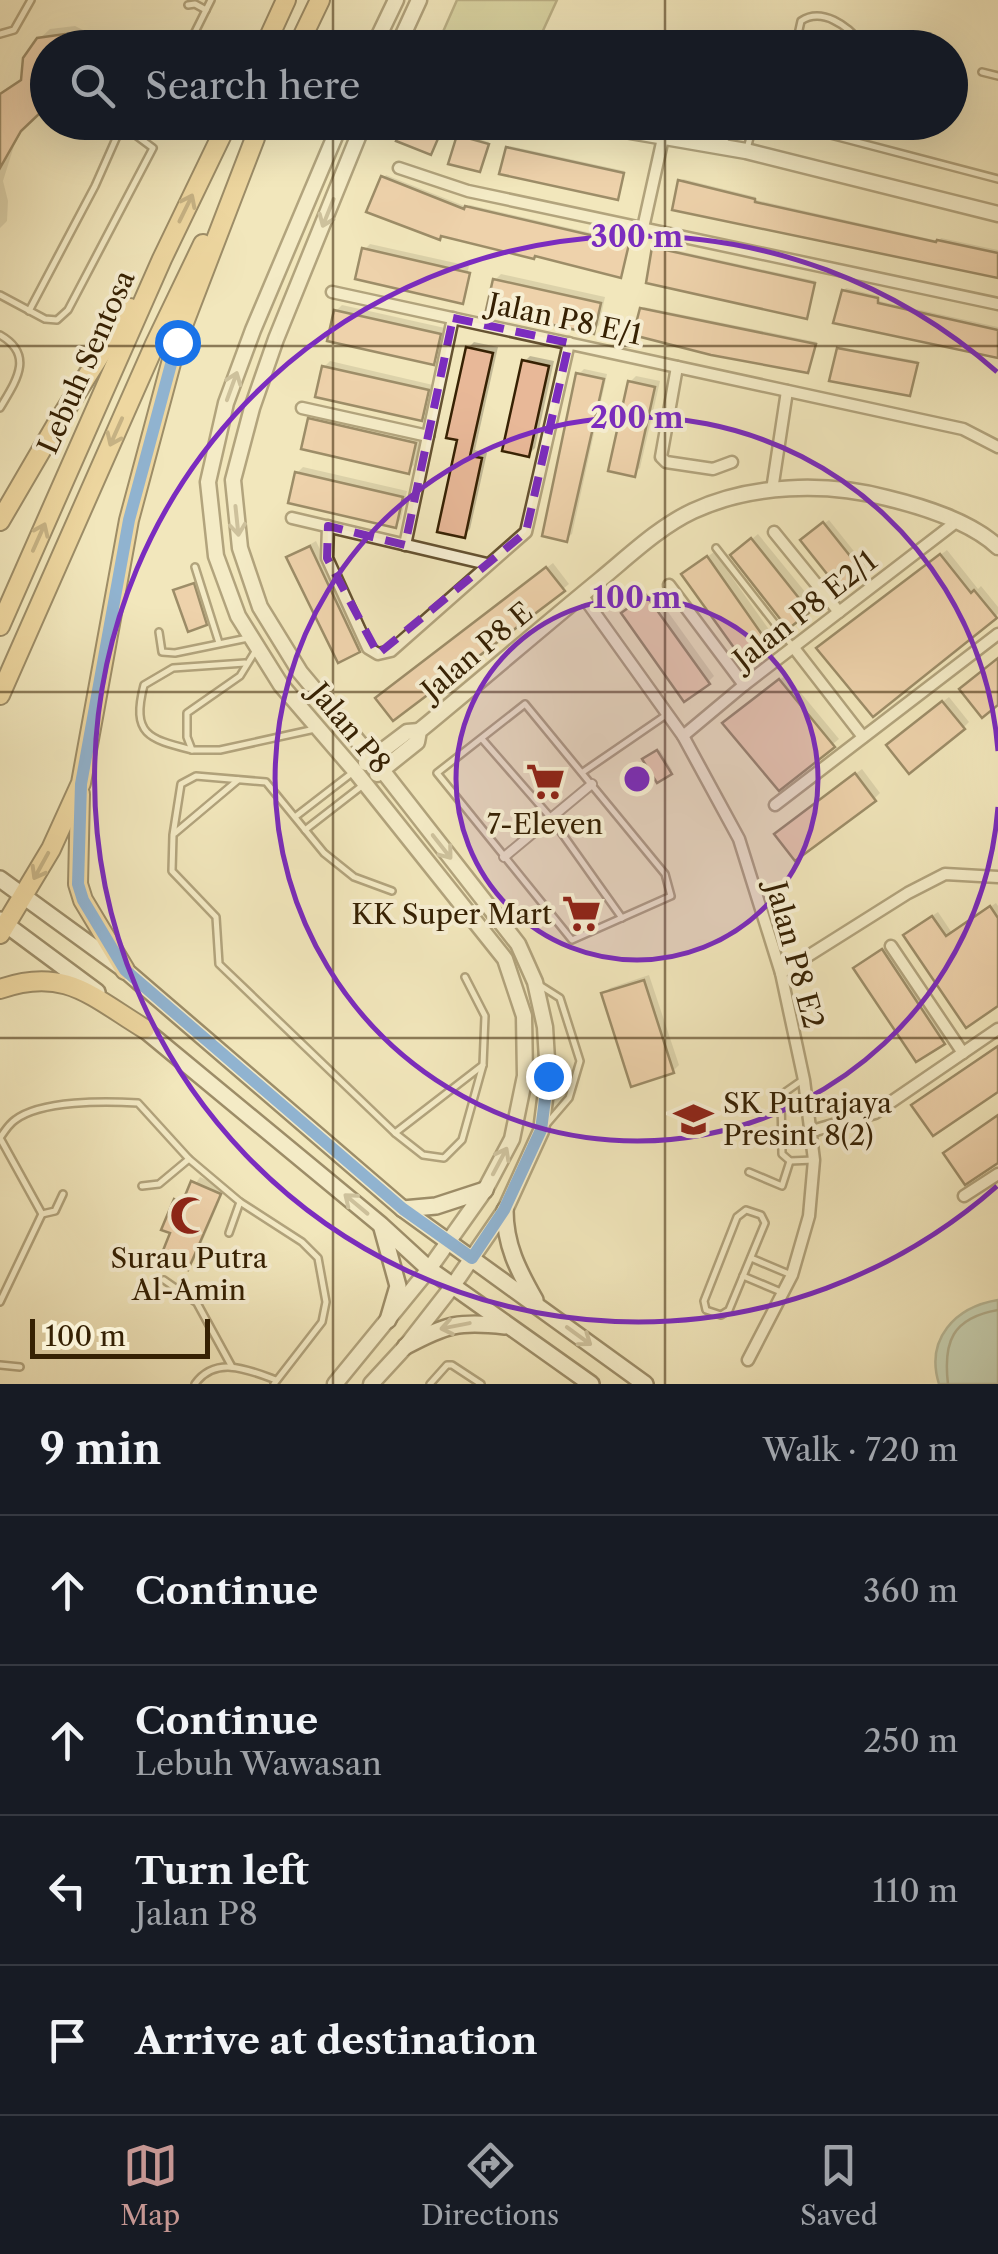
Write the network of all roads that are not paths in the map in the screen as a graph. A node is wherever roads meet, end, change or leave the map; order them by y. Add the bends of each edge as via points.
1 (31, 0) edge
2 (211, 0) edge
3 (286, 0) edge
4 (320, 0) edge
5 (396, 0) edge
6 (419, 0) edge
7 (188, 5) dead end
8 (206, 10) junction
9 (197, 30) edge
10 (272, 30) edge
11 (306, 30) edge
12 (382, 30) edge
13 (405, 30) edge
14 (799, 30) edge
15 (851, 30) edge
16 (0, 34) edge
17 (982, 72) dead end
18 (998, 76) edge
19 (116, 140) edge
20 (142, 140) edge
21 (219, 140) edge
22 (254, 140) edge
23 (255, 140) edge
24 (333, 140) edge
25 (357, 140) edge
26 (664, 140) edge
27 (676, 140) edge
28 (726, 140) edge
29 (749, 140) edge
30 (850, 140) edge
31 (724, 148) junction
32 (746, 152) junction
33 (399, 168) dead end
34 (998, 179) edge
35 (998, 214) edge
36 (643, 228) junction
37 (162, 259) junction
38 (332, 292) dead end
39 (0, 295) edge
40 (998, 304) edge
41 (29, 312) junction
42 (454, 318) junction
43 (0, 335) edge
44 (569, 344) junction
45 (677, 367) junction
46 (788, 391) junction
47 (0, 408) edge
48 (302, 408) dead end
49 (428, 436) junction
50 (998, 447) edge
51 (732, 462) dead end
52 (772, 490) junction
53 (292, 518) dead end
54 (0, 521) edge
55 (956, 522) junction
56 (328, 526) junction
57 (774, 532) dead end
58 (405, 545) junction
59 (998, 547) edge
60 (716, 548) dead end
61 (486, 564) junction
62 (195, 568) dead end
63 (669, 585) dead end
64 (582, 595) junction
65 (839, 612) junction
66 (0, 626) edge
67 (159, 632) dead end
68 (998, 634) edge
69 (219, 643) junction
70 (255, 643) junction
71 (794, 648) junction
72 (246, 663) junction
73 (744, 685) junction
74 (0, 695) edge
75 (668, 713) junction
76 (320, 728) junction
77 (683, 736) junction
78 (863, 737) junction
79 (481, 738) junction
80 (192, 750) junction
81 (377, 764) junction
82 (582, 772) junction
83 (360, 777) junction
84 (238, 780) junction
85 (81, 784) junction
86 (592, 784) junction
87 (775, 805) dead end
88 (295, 817) junction
89 (550, 818) junction
90 (305, 830) junction
91 (173, 835) junction
92 (504, 856) junction
93 (998, 877) edge
94 (0, 879) edge
95 (392, 891) dead end
96 (25, 896) junction
97 (622, 918) junction
98 (2, 926) edge
99 (891, 946) dead end
100 (125, 970) junction
101 (782, 973) junction
102 (465, 977) dead end
103 (535, 982) junction
104 (0, 990) edge
105 (145, 1029) junction
106 (998, 1029) edge
107 (963, 1053) junction
108 (483, 1064) junction
109 (804, 1080) junction
110 (541, 1130) junction
111 (812, 1131) junction
112 (395, 1132) junction
113 (190, 1159) junction
114 (814, 1160) junction
115 (790, 1161) junction
116 (748, 1172) dead end
117 (998, 1174) edge
118 (142, 1186) dead end
119 (485, 1190) junction
120 (63, 1194) dead end
121 (964, 1196) dead end
122 (240, 1202) junction
123 (403, 1209) junction
124 (504, 1210) junction
125 (42, 1214) junction
126 (381, 1225) junction
127 (229, 1233) dead end
128 (447, 1243) junction
129 (472, 1258) junction
130 (751, 1258) junction
131 (429, 1269) junction
132 (792, 1275) junction
133 (743, 1276) junction
134 (164, 1280) dead end
135 (452, 1286) junction
136 (784, 1293) junction
137 (0, 1302) edge
138 (538, 1306) junction
139 (388, 1320) junction
140 (509, 1326) junction
141 (406, 1346) junction
142 (748, 1360) dead end
143 (0, 1365) edge
144 (232, 1367) junction
145 (20, 1368) dead end
146 (275, 1382) edge
147 (195, 1384) edge
148 (334, 1384) edge
149 (371, 1384) edge
150 (430, 1384) edge
151 (480, 1384) edge
152 (591, 1384) edge
153 (645, 1384) edge

1 - 16 lane via 14,30
2 - 8 lane
3 - 10 main road
4 - 11 main road
5 - 12 street
6 - 13 street
7 - 8 lane
8 - 9 lane
14 - 15 lane via 809,16
17 - 18 lane
19 - 41 lane
20 - 41 lane via 152,148 68,310 57,320
37 -> 21 main road, Lebuh Sentosa
22 -> 74 main road, Lebuh Sentosa via 154,344
23 - 85 main road via 177,342 129,520
70 -> 24 street, Jalan P8 via 216,556 208,482 252,330
25 -> 81 street, Jalan P8 via 276,339 234,480 240,548 260,607 300,672
26 - 36 street
27 - 31 street
28 - 31 lane
29 - 32 lane
30 - 34 lane
31 - 32 street
32 - 35 street
33 - 36 street via 468,191
36 - 40 street
37 - 54 main road
66 -> 37 main road, Lebuh Sentosa
38 - 42 street, Jalan P8 E/1
39 - 41 lane
42 - 44 street, Jalan P8 E/1
42 - 49 street
43 - 47 lane via 20,355 21,371
44 - 45 street, Jalan P8 E/1
44 - 61 street via 526,532
45 - 46 street, Jalan P8 E/1
45 - 51 street via 661,457 713,469
46 - 50 street, Jalan P8 E/1 via 963,429
46 - 52 street
48 - 49 street
49 - 58 street
52 - 55 street, Jalan P8 E via 872,494
52 - 64 street, Jalan P8 E via 691,512
53 - 56 street
55 - 59 street, Jalan P8 E
55 - 65 street, Jalan P8 E2/1
56 - 58 street
56 - 61 street via 327,558 368,648 378,654 391,650
57 - 65 street
58 - 61 street
60 - 71 lane
62 - 69 lane
63 - 73 street
64 - 75 street, Jalan P8 E2
64 - 81 street, Jalan P8 E via 419,732 418,742
65 - 71 street, Jalan P8 E2/1
67 - 69 lane via 162,652
68 - 78 street
69 - 70 lane
70 - 72 lane
70 - 76 street, Jalan P8
71 - 73 street, Jalan P8 E2/1
71 - 78 street
72 - 80 lane via 230,685 186,714
72 - 80 lane via 172,668 144,685 139,704 146,734
73 - 77 street, Jalan P8 E2/1
75 - 77 street, Jalan P8 E2
75 - 82 lane
76 - 80 lane
76 - 83 street, Jalan P8
77 - 101 street, Jalan P8 E2 via 739,839
78 - 87 street
79 - 82 lane via 525,704
79 - 89 lane
79 - 92 lane via 437,773
81 - 83 street, Jalan P8 E
81 -> 103 street, Jalan P8 via 518,944
82 - 86 lane
83 - 88 lane
83 - 90 lane
119 -> 83 street, Jalan P8 via 512,1139 525,1076 524,1016 505,959
84 - 88 lane via 266,782
84 - 91 lane
84 - 91 lane via 196,776 181,784
85 -> 96 main road
85 - 100 main road via 78,884
86 - 89 street
86 - 97 lane via 665,874 671,896
88 - 90 lane
89 - 92 street
89 - 97 lane
90 - 95 lane via 354,876
91 - 112 lane via 172,871 216,918 220,964
92 - 97 lane via 572,940
93 - 101 street via 946,874
94 - 96 main road
96 - 98 main road
96 - 100 main road
98 - 105 main road
99 - 107 street
100 - 123 main road
101 - 109 street, Jalan P8 E2
102 - 108 lane via 485,1016
103 - 110 street, Jalan P8 via 548,1076
103 - 110 lane via 560,998 580,1061 569,1098
104 - 105 main road via 20,982 63,982
126 -> 105 main road
106 - 107 street
107 - 111 street via 874,1113
108 - 112 lane
108 - 112 lane via 462,1140 444,1158 423,1155
109 - 111 street, Jalan P8 E2
109 - 115 lane via 781,1095 782,1154
110 - 124 street, Jalan P8
111 - 114 street, Jalan P8 E2
113 - 118 lane via 159,1184
113 - 122 lane
113 - 125 lane via 138,1103 104,1100 34,1110 0,1138
114 - 115 lane
114 - 132 street, Jalan P8 E2
115 - 116 lane via 782,1186
117 - 121 street
119 - 123 main road
119 - 128 street, Jalan P8
120 - 125 lane via 55,1211
122 - 127 lane
122 - 146 lane via 318,1258 326,1302 322,1322
123 - 128 main road
124 - 129 street, Jalan P8
124 - 138 main road via 505,1236
125 - 137 lane
126 - 131 main road
126 - 139 main road via 398,1286
128 - 129 main road
128 - 131 street, Jalan P8
129 - 135 street, Jalan P8
129 - 138 main road
130 - 132 lane
130 - 133 lane
130 - 133 lane via 765,1223 746,1210 737,1217 706,1310 729,1310
131 - 135 main road
131 - 139 street, Jalan P8
132 - 136 street, Jalan P8 E2
133 - 136 lane
134 - 144 lane via 198,1303
135 - 140 main road
135 - 141 street, Jalan P8
136 - 142 street, Jalan P8 E2
138 -> 153 main road
139 - 148 street, Jalan P8
140 -> 141 main road via 442,1327
140 - 152 main road
141 - 149 street, Jalan P8
143 - 145 lane
144 - 146 lane
144 - 147 lane via 219,1367
150 - 151 lane via 452,1365

